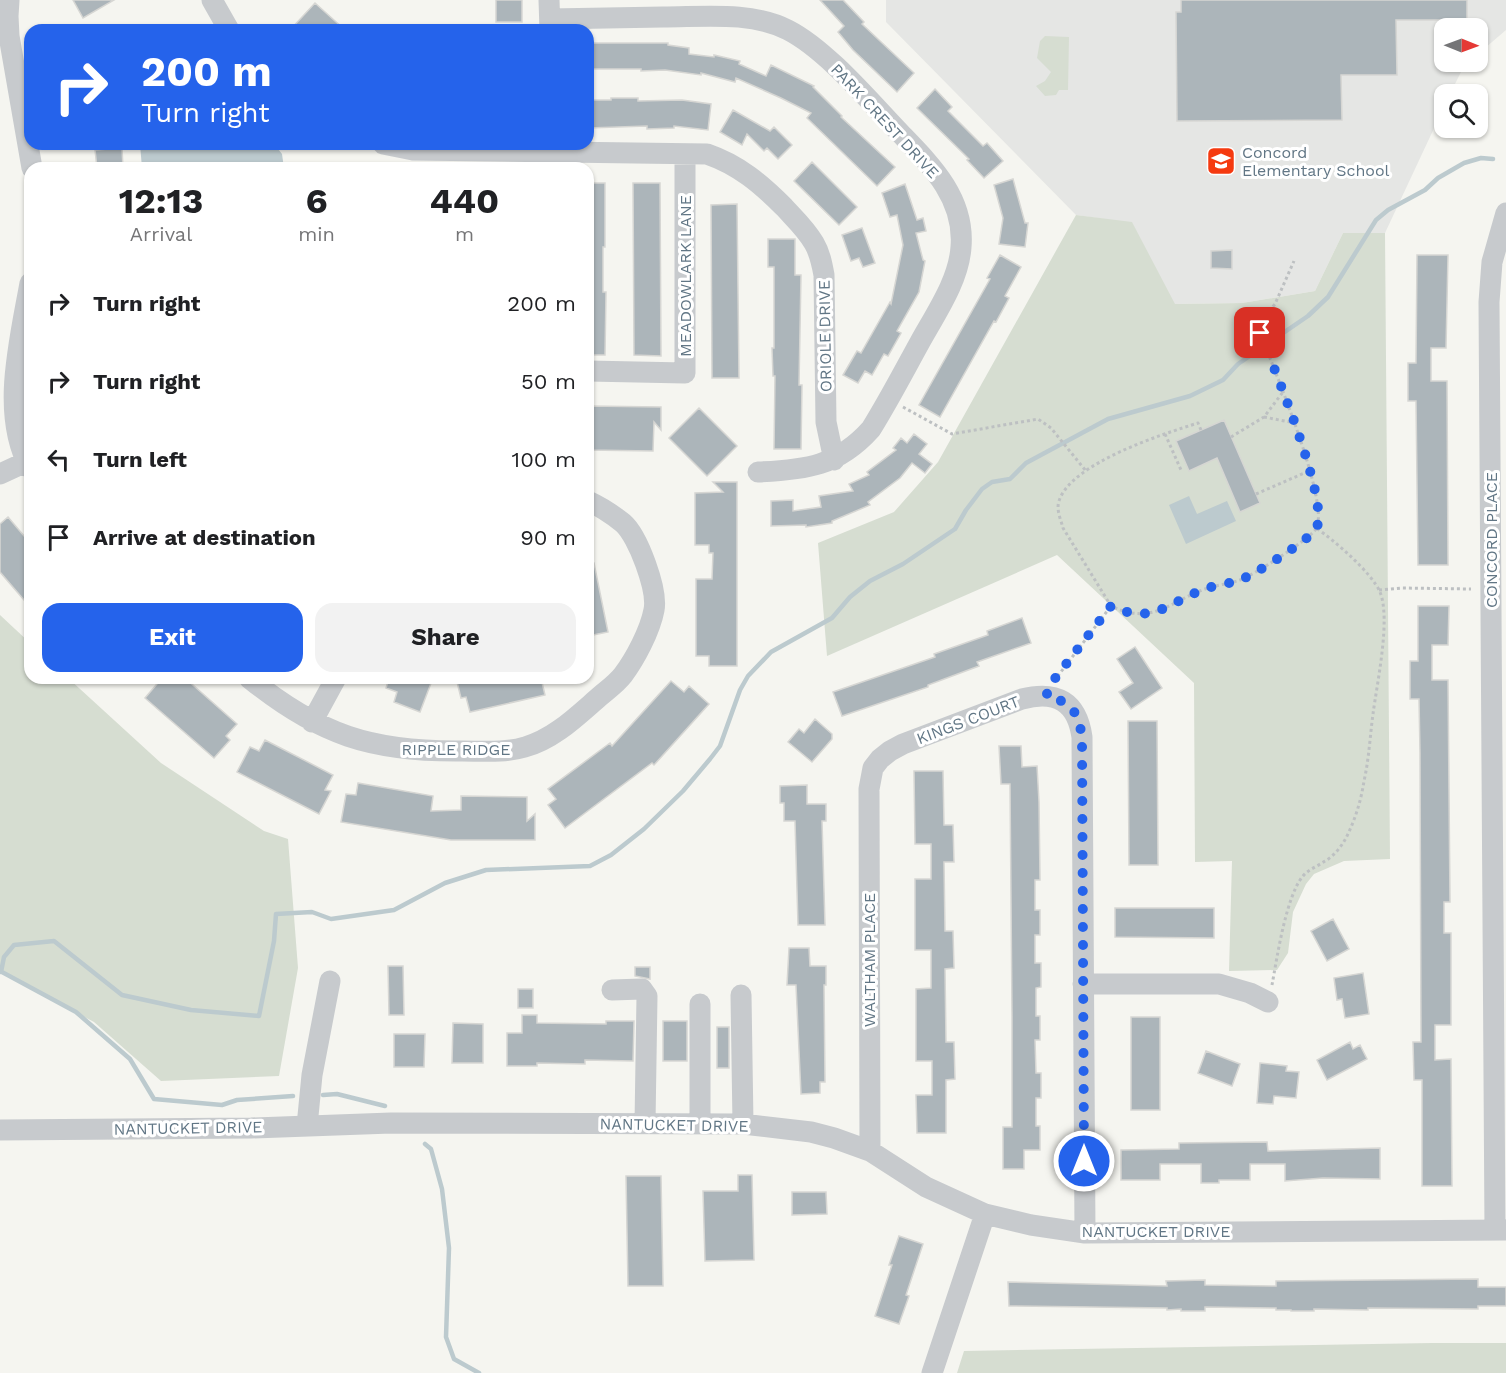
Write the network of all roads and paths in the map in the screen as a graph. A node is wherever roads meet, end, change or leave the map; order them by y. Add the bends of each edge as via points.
1 (9, 0) edge
2 (212, 0) edge
3 (550, 16) edge
4 (226, 24) edge
5 (24, 122) edge
6 (413, 150) edge
7 (554, 154) edge
8 (685, 154) junction
9 (1506, 213) edge
10 (1294, 261) dead end
11 (24, 319) edge
12 (594, 370) edge
13 (1283, 392) junction
14 (889, 400) junction
15 (1264, 417) junction
16 (1295, 423) junction
17 (1201, 430) dead end
18 (1165, 434) junction
19 (1231, 437) dead end
20 (24, 450) edge
21 (834, 460) junction
22 (1498, 463) edge
23 (24, 466) edge
24 (1181, 470) dead end
25 (1086, 471) junction
26 (1309, 471) junction
27 (758, 472) dead end
28 (0, 474) edge
29 (1256, 494) dead end
30 (594, 505) edge
31 (1316, 528) junction
32 (1471, 589) dead end
33 (1379, 590) junction
34 (1111, 606) junction
35 (256, 684) edge
36 (333, 684) edge
37 (1046, 696) junction
38 (312, 722) junction
39 (873, 768) joint
40 (330, 981) dead end
41 (1083, 984) junction
42 (612, 990) dead end
43 (741, 995) dead end
44 (1268, 1002) joint
45 (700, 1004) dead end
46 (645, 1124) junction
47 (700, 1124) junction
48 (742, 1124) junction
49 (307, 1126) junction
50 (0, 1130) edge
51 (870, 1151) junction
52 (985, 1214) junction
53 (1501, 1230) edge
54 (1085, 1233) junction
55 (932, 1373) edge

1 - 5 street via 9,36
2 - 4 street
3 - 14 street, PARK CREST DRIVE via 725,16 776,25 806,41 848,78 934,168 956,206 961,233 958,262 947,292
6 - 7 street, ORIOLE DRIVE
7 - 8 street, ORIOLE DRIVE
8 - 12 street, MEADOWLARK LANE via 685,373
8 - 21 street, ORIOLE DRIVE via 707,154 744,171 762,185 815,244 824,275 826,422
9 - 22 street, CONCORD PLACE via 1490,281
10 - 13 path via 1275,304 1259,324
11 - 20 street via 14,380 15,416
13 - 15 path
13 - 16 path
14 - 21 street, PARK CREST DRIVE via 867,434
14 - 25 path via 952,434 1038,419 1051,428
15 - 16 path
15 - 19 path
16 - 26 path
17 - 18 path via 1198,423
18 - 24 path
18 - 25 path
21 - 27 street, PARK CREST DRIVE via 791,471
22 - 53 street, CONCORD PLACE
23 - 28 street
25 - 34 path via 1059,499 1059,514 1063,528
26 - 29 path
26 - 31 path via 1318,507
30 - 38 street, RIPPLE RIDGE via 624,524 640,550 655,594 654,611 636,655 621,678 563,727 525,747 433,752 375,745
31 - 33 path via 1343,549
31 - 34 path via 1254,573 1205,589 1169,608 1141,613
32 - 33 path
33 - 44 path via 1384,616 1381,656 1365,781 1357,813 1339,849 1299,883 1286,915
34 - 37 path via 1053,681
35 - 38 street, RIPPLE RIDGE
36 - 38 street
37 - 39 street, KINGS COURT via 1022,699 903,744
37 - 41 street via 1070,706 1082,737
39 - 51 street, WALTHAM PLACE via 869,789
40 - 49 street via 312,1075
41 - 44 street via 1219,984
41 - 54 street
42 - 46 street via 642,989 647,996
43 - 48 street
45 - 47 street
46 - 47 street, NANTUCKET DRIVE
46 - 49 street, NANTUCKET DRIVE
47 - 48 street, NANTUCKET DRIVE
48 - 51 street, NANTUCKET DRIVE via 811,1132
49 - 50 street, NANTUCKET DRIVE
51 - 52 street, NANTUCKET DRIVE via 926,1187
52 - 54 street, NANTUCKET DRIVE via 1031,1226
52 - 55 street
53 - 54 street, NANTUCKET DRIVE

